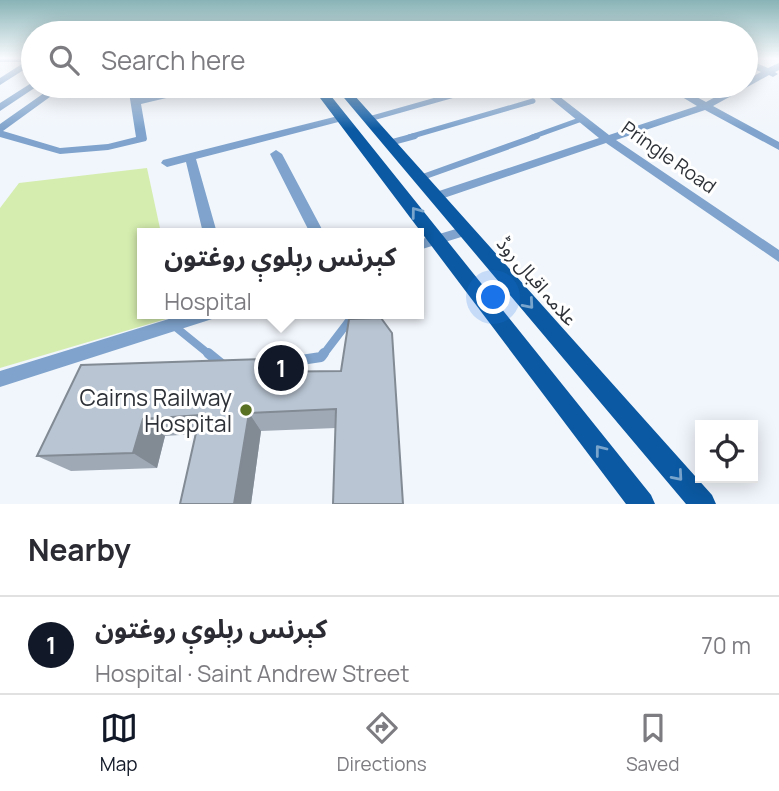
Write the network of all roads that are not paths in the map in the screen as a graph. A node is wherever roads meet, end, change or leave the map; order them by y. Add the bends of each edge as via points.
1 (21, 93) edge
2 (43, 98) edge
3 (135, 98) edge
4 (155, 98) edge
5 (326, 98) edge
6 (351, 98) edge
7 (443, 98) edge
8 (555, 98) edge
9 (691, 98) edge
10 (720, 98) edge
11 (533, 101) dead end
12 (136, 102) junction
13 (706, 106) junction
14 (0, 108) edge
15 (25, 111) junction
16 (342, 118) junction
17 (369, 119) junction
18 (582, 119) junction
19 (1, 129) edge
20 (607, 138) junction
21 (389, 142) junction
22 (779, 147) edge
23 (276, 154) dead end
24 (190, 157) junction
25 (167, 163) dead end
26 (419, 178) junction
27 (437, 196) junction
28 (208, 228) edge
29 (314, 228) edge
30 (418, 228) edge
31 (466, 231) junction
32 (428, 243) edge
33 (779, 257) edge
34 (191, 319) edge
35 (350, 319) edge
36 (173, 325) junction
37 (246, 368) edge
38 (233, 370) edge
39 (0, 379) edge
40 (642, 504) edge
41 (703, 504) edge

1 - 14 street
2 - 15 street
3 - 12 street
4 - 12 street
5 - 16 main road
6 - 17 main road, علامہ اقبال روڈ
7 - 17 lane
8 - 18 street, Pringle Road
9 - 13 street
10 - 13 street
11 - 21 lane
12 - 19 street via 142,139 108,147 60,151
13 - 20 street
13 - 22 street
14 - 15 street
15 - 19 street
16 - 24 street
30 -> 16 main road
17 - 21 main road, علامہ اقبال روڈ
18 - 20 street, Pringle Road
18 - 26 lane
20 - 27 street
20 - 33 street, Pringle Road
21 - 26 main road, علامہ اقبال روڈ
23 - 29 street
24 - 25 street
24 - 28 street
26 - 27 main road, علامہ اقبال روڈ
27 - 31 main road, علامہ اقبال روڈ
31 - 32 street
31 -> 41 main road, علامہ اقبال روڈ
40 -> 32 main road
34 - 36 street
35 - 37 lane via 321,357
36 - 38 lane
36 - 39 street

